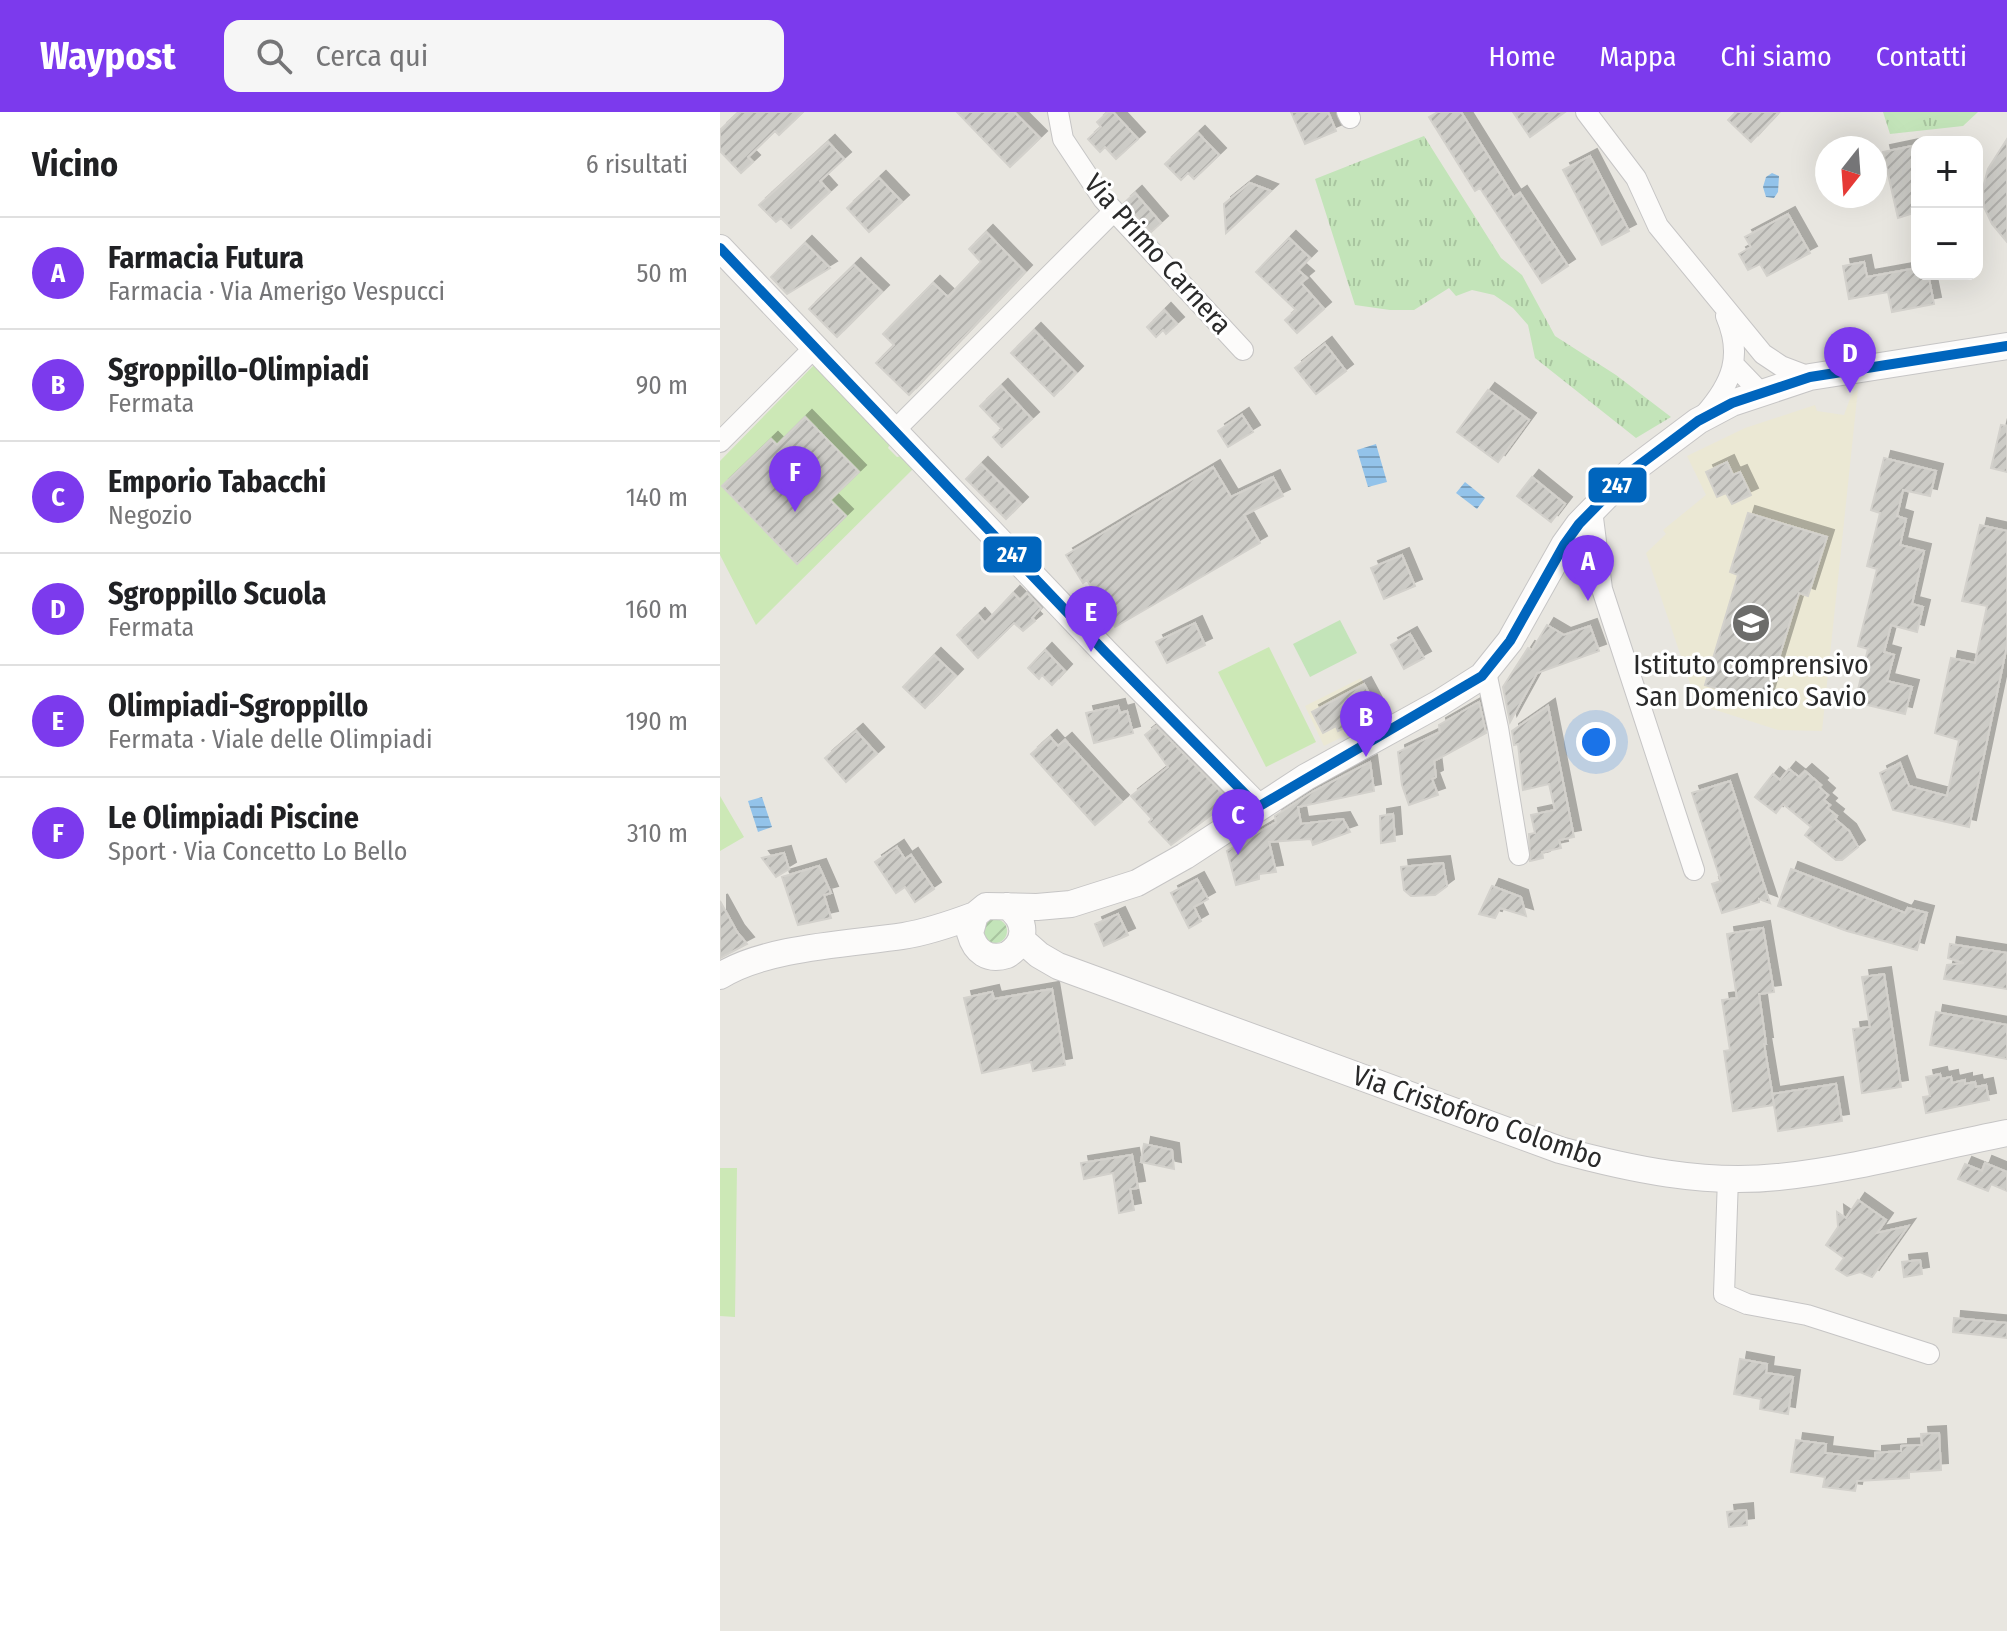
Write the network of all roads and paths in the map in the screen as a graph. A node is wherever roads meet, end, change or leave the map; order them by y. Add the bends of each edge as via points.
1 (1058, 112) edge
2 (1586, 112) edge
3 (1114, 211) junction
4 (720, 248) edge
5 (1719, 302) junction
6 (2007, 346) edge
7 (815, 347) junction
8 (1243, 350) dead end
9 (1763, 354) junction
10 (1734, 365) junction
11 (1810, 377) junction
12 (1760, 392) junction
13 (1698, 421) junction
14 (895, 430) junction
15 (720, 442) edge
16 (1592, 510) junction
17 (1564, 545) junction
18 (1602, 589) junction
19 (1486, 672) junction
20 (1258, 807) junction
21 (1519, 855) dead end
22 (1694, 870) dead end
23 (1071, 904) junction
24 (1007, 906) junction
25 (975, 915) junction
26 (905, 936) junction
27 (1022, 938) junction
28 (989, 956) junction
29 (1058, 966) junction
30 (720, 976) edge
31 (2007, 1133) edge
32 (1728, 1178) junction
33 (1929, 1354) dead end

1 - 3 street, Via Primo Carnera via 1063,139
2 - 5 street via 1636,178 1658,226
3 - 8 street, Via Primo Carnera
3 - 14 street
4 - 7 street
5 - 9 street
5 - 10 street via 1732,331
6 - 11 street
7 - 14 street
7 - 15 street
9 - 11 street
9 - 12 street
10 - 12 street
10 - 13 street via 1721,396
11 - 12 street
12 - 13 street
13 - 16 street via 1630,472
14 - 20 street
16 - 17 street
16 - 18 street
17 - 18 street via 1581,548
17 - 19 street via 1510,641
18 - 22 street
19 - 20 street
19 - 21 street
20 - 23 street via 1137,883
23 - 24 street
23 - 27 street via 1041,918
24 - 25 street via 986,906
24 - 27 street via 1020,919
25 - 26 street
25 - 28 street via 970,933 977,950
26 - 28 street via 945,940
26 - 30 street via 800,950
27 - 28 street via 1007,955
27 - 29 street
28 - 29 street
29 - 32 street, Via Cristoforo Colombo via 1560,1150 1657,1172
31 - 32 street, Via Cristoforo Colombo via 1822,1170
32 - 33 street via 1724,1294

